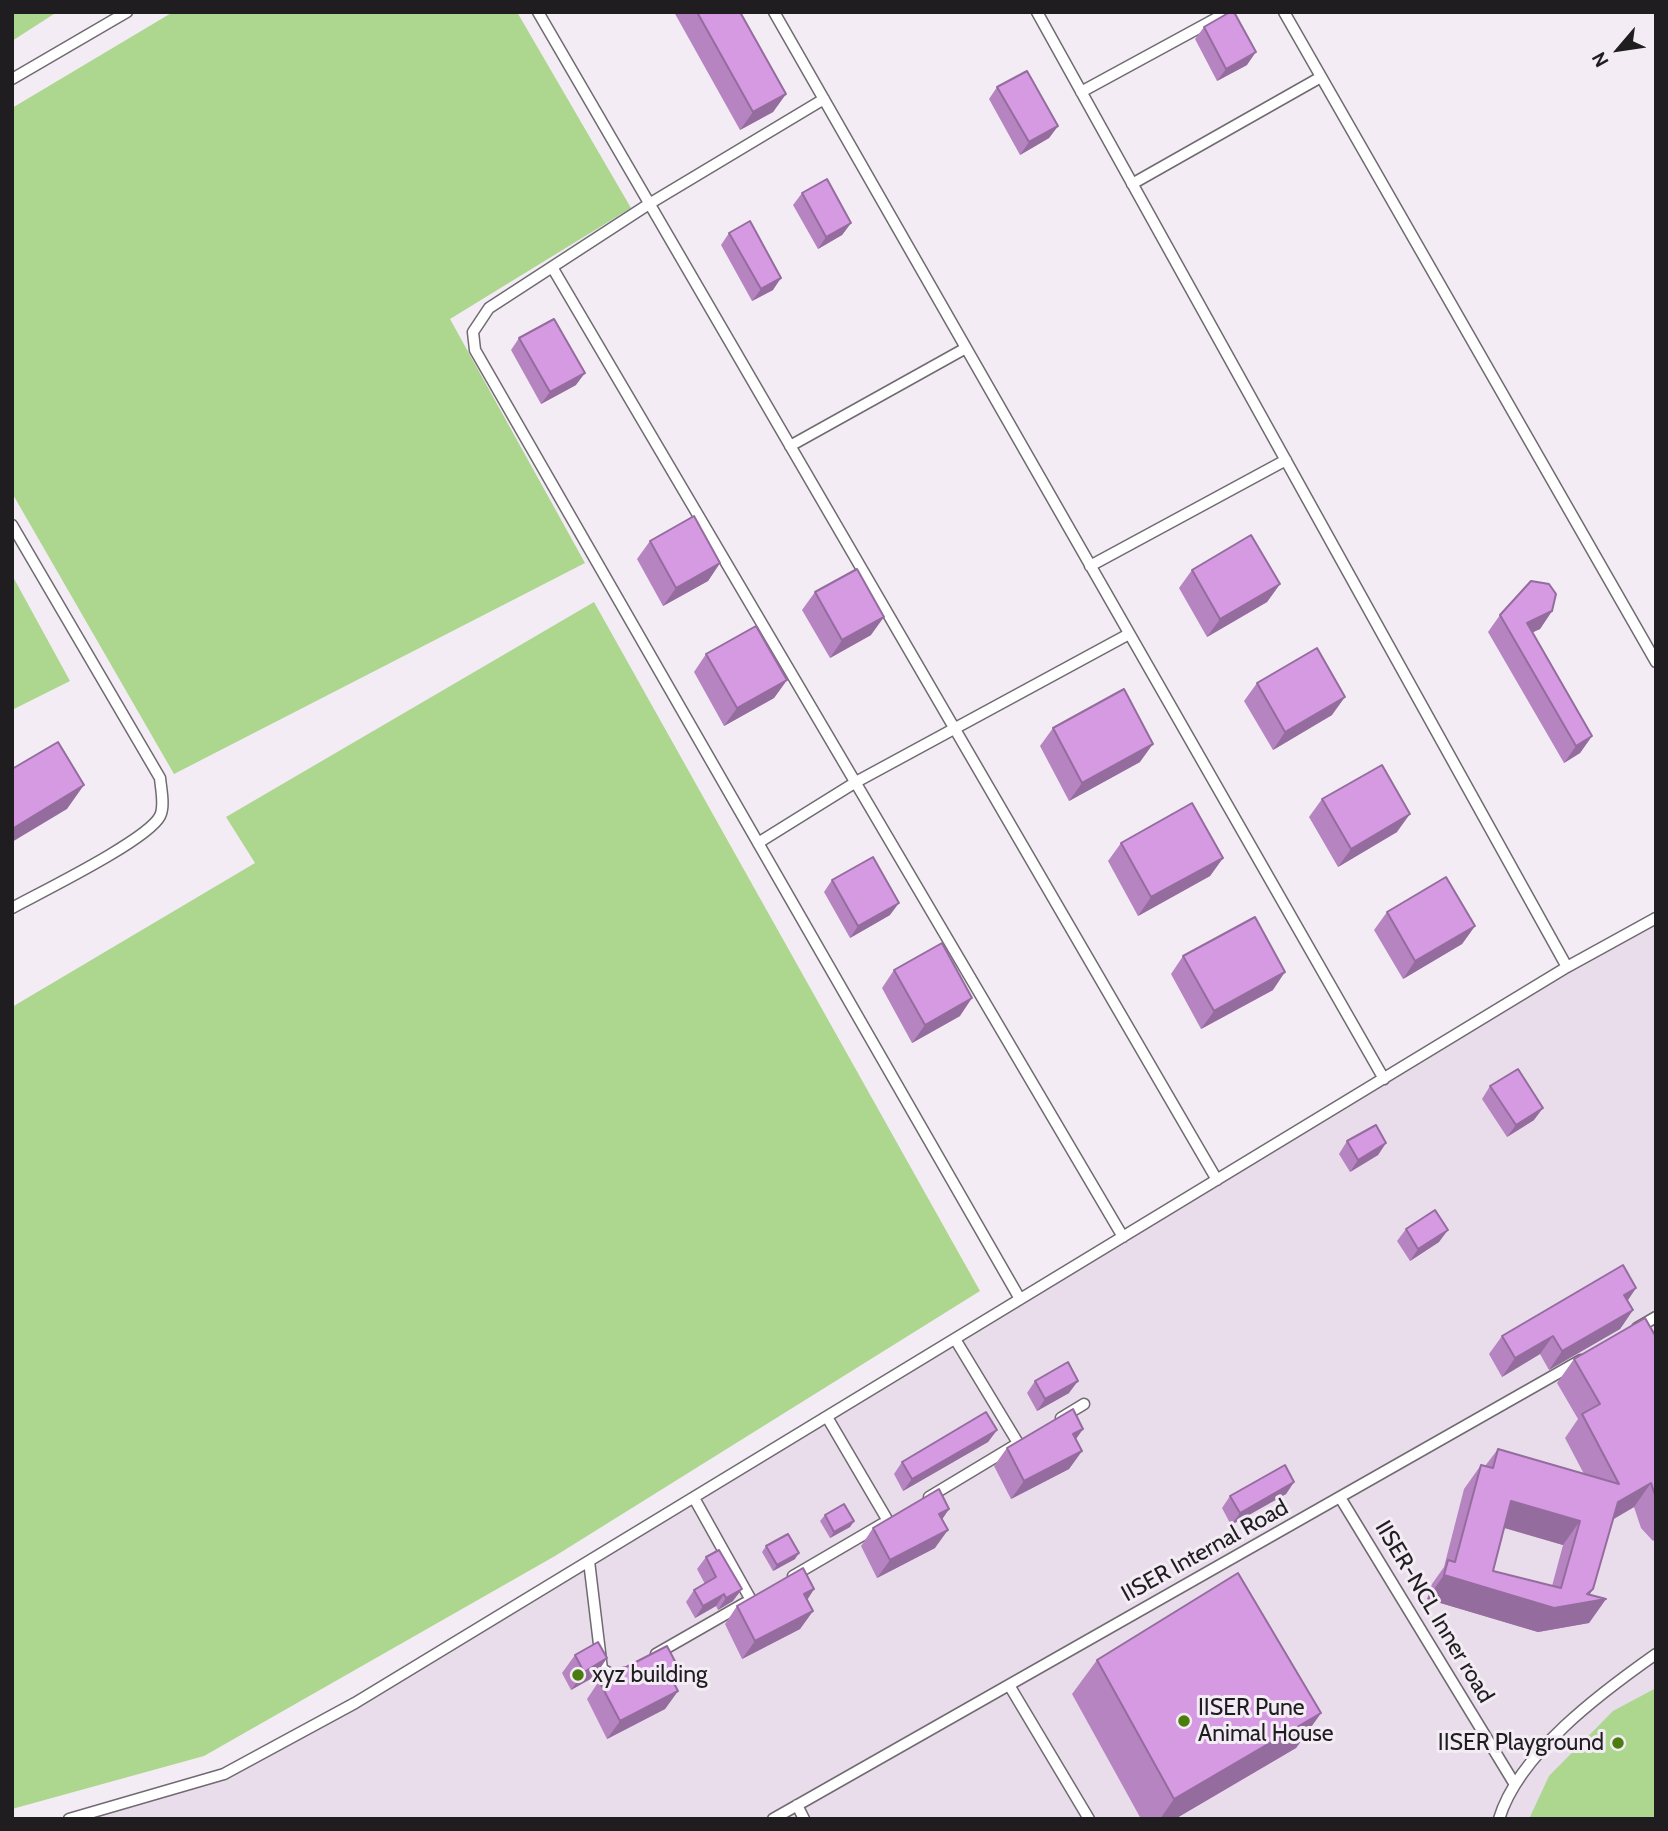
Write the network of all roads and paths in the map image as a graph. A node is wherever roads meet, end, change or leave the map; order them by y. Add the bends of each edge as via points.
1 (127, 12) edge
2 (538, 12) edge
3 (774, 12) edge
4 (1037, 12) edge
5 (1228, 12) edge
6 (1284, 12) edge
7 (1321, 77) junction
8 (12, 79) edge
9 (1081, 92) junction
10 (824, 99) junction
11 (1132, 184) junction
12 (649, 204) junction
13 (552, 267) junction
14 (966, 348) junction
15 (790, 446) junction
16 (1286, 460) junction
17 (12, 524) edge
18 (1090, 566) junction
19 (1129, 634) junction
20 (1656, 662) edge
21 (954, 728) junction
22 (856, 782) junction
23 (758, 843) junction
24 (12, 908) edge
25 (1656, 918) edge
26 (1567, 967) junction
27 (1384, 1079) junction
28 (1217, 1180) junction
29 (1124, 1237) junction
30 (1020, 1299) junction
31 (1656, 1317) edge
32 (1632, 1331) edge
33 (955, 1339) junction
34 (1595, 1352) edge
35 (1084, 1404) dead end
36 (827, 1417) junction
37 (1051, 1424) edge
38 (1029, 1437) edge
39 (1018, 1443) junction
40 (694, 1498) junction
41 (1341, 1499) junction
42 (923, 1500) edge
43 (900, 1514) edge
44 (888, 1521) junction
45 (589, 1562) junction
46 (787, 1580) edge
47 (763, 1593) edge
48 (751, 1600) junction
49 (1656, 1654) edge
50 (649, 1658) edge
51 (638, 1664) edge
52 (1009, 1685) junction
53 (1514, 1783) junction
54 (797, 1805) junction
55 (69, 1819) edge
56 (773, 1819) edge
57 (804, 1819) edge
58 (1089, 1819) edge
59 (1499, 1819) edge

1 - 8 lane
2 - 12 lane
3 - 10 lane
4 - 9 lane
5 - 9 lane
6 - 7 lane
7 - 11 lane
7 - 20 lane
9 - 11 lane
10 - 12 lane
10 - 14 lane
11 - 16 lane
12 - 13 lane
12 - 15 lane
13 - 22 lane
13 - 23 lane via 489,308 473,332 475,350
14 - 15 lane
14 - 18 lane
15 - 21 lane
16 - 18 lane
16 - 26 lane
17 - 24 lane via 160,778 162,796 160,816 138,838
18 - 19 lane
19 - 21 lane
19 - 27 lane
21 - 22 lane
21 - 28 lane
22 - 23 lane
22 - 29 lane
23 - 30 lane
25 - 26 lane
26 - 27 lane
27 - 28 lane
28 - 29 lane
29 - 30 lane
30 - 33 lane
31 - 32 lane
33 - 36 lane
33 - 39 lane
34 - 41 lane, IISER Internal Road
35 - 37 lane
36 - 40 lane
36 - 44 lane
38 - 39 lane
39 - 42 lane
40 - 45 lane
40 - 48 lane
41 - 52 lane, IISER Internal Road
41 - 53 lane, IISER-NCL Inner road
43 - 44 lane
44 - 46 lane
45 - 51 lane via 602,1669 616,1677
45 - 55 lane via 355,1703 224,1774
47 - 48 lane
48 - 50 lane
49 - 53 lane via 1617,1681
52 - 54 lane, IISER Internal Road
52 - 58 lane
53 - 59 lane
54 - 56 lane, IISER Internal Road
54 - 57 lane

